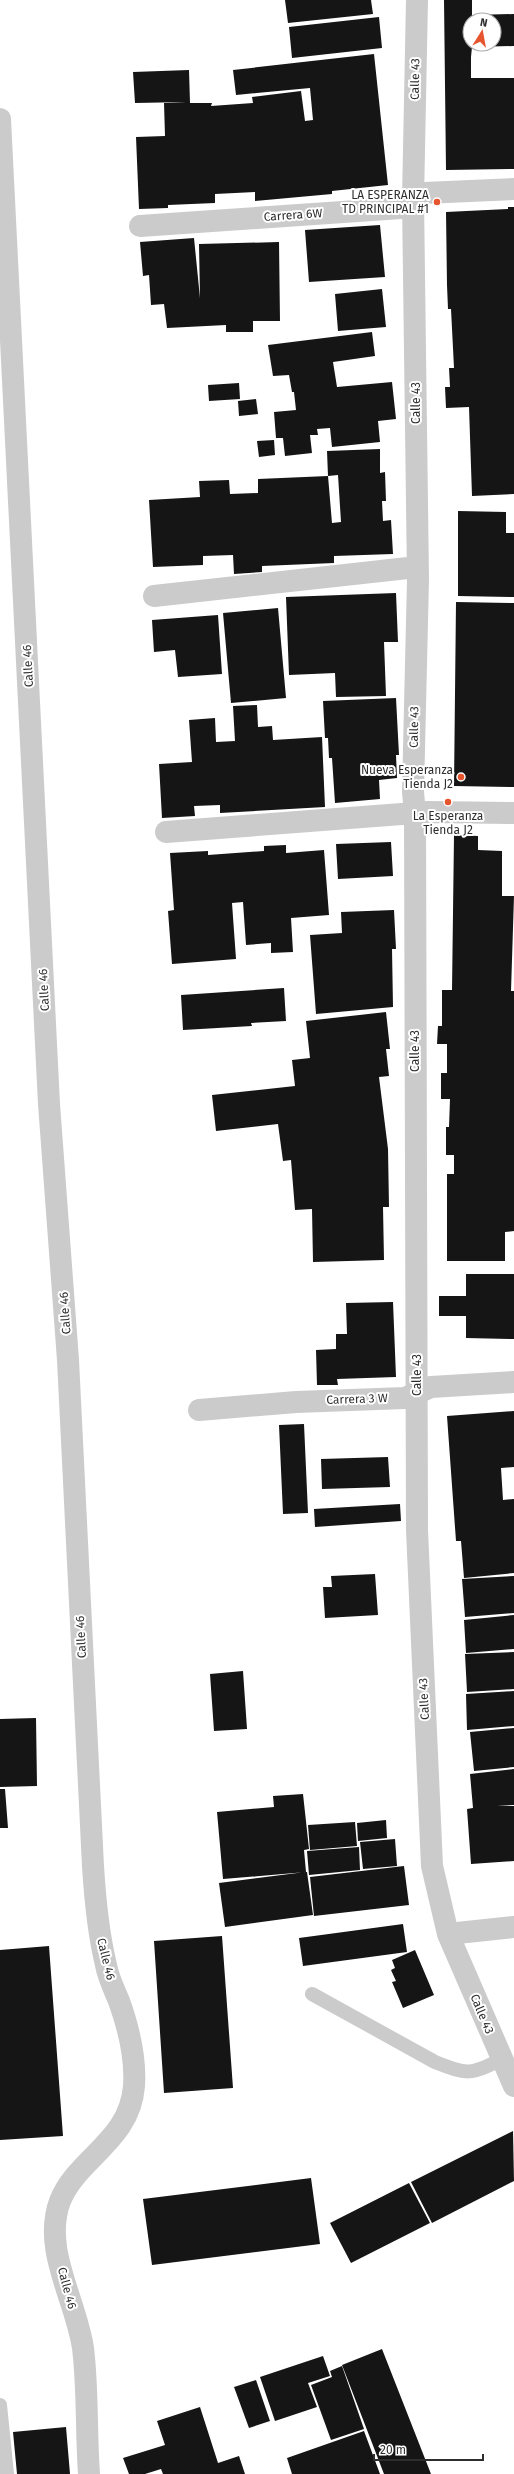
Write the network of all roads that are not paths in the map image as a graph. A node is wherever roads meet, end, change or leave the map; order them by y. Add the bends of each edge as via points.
1 (417, 0) edge
2 (0, 119) edge
3 (514, 189) edge
4 (413, 199) junction
5 (140, 226) dead end
6 (417, 566) junction
7 (154, 596) dead end
8 (514, 813) edge
9 (415, 814) junction
10 (166, 832) dead end
11 (514, 1382) edge
12 (417, 1393) junction
13 (199, 1410) dead end
14 (514, 1927) edge
15 (448, 1934) junction
16 (312, 1994) dead end
17 (502, 2059) junction
18 (514, 2086) edge
19 (0, 2405) edge
20 (7, 2474) edge
21 (89, 2474) edge

1 - 4 street, Calle 43
2 - 21 street, Calle 46 via 49,1104 68,1360 92,1866 97,1919 106,1966 134,2050 134,2088 125,2118 105,2147 77,2174 61,2200 55,2221 56,2248 82,2348
3 - 4 street, Carrera 6W via 424,193
4 - 5 street, Carrera 6W via 401,208
4 - 6 street, Calle 43
6 - 7 street
6 - 9 street, Calle 43 via 413,792
8 - 9 street
9 - 10 street
9 - 12 street, Calle 43
11 - 12 street, Carrera 3 W via 430,1387
12 - 13 street, Carrera 3 W via 405,1398 296,1402
12 - 15 street, Calle 43 via 417,1530 432,1866
14 - 15 street
15 - 17 street, Calle 43
16 - 17 lane via 435,2062 456,2070 475,2072
17 - 18 street, Calle 43
19 - 20 lane

